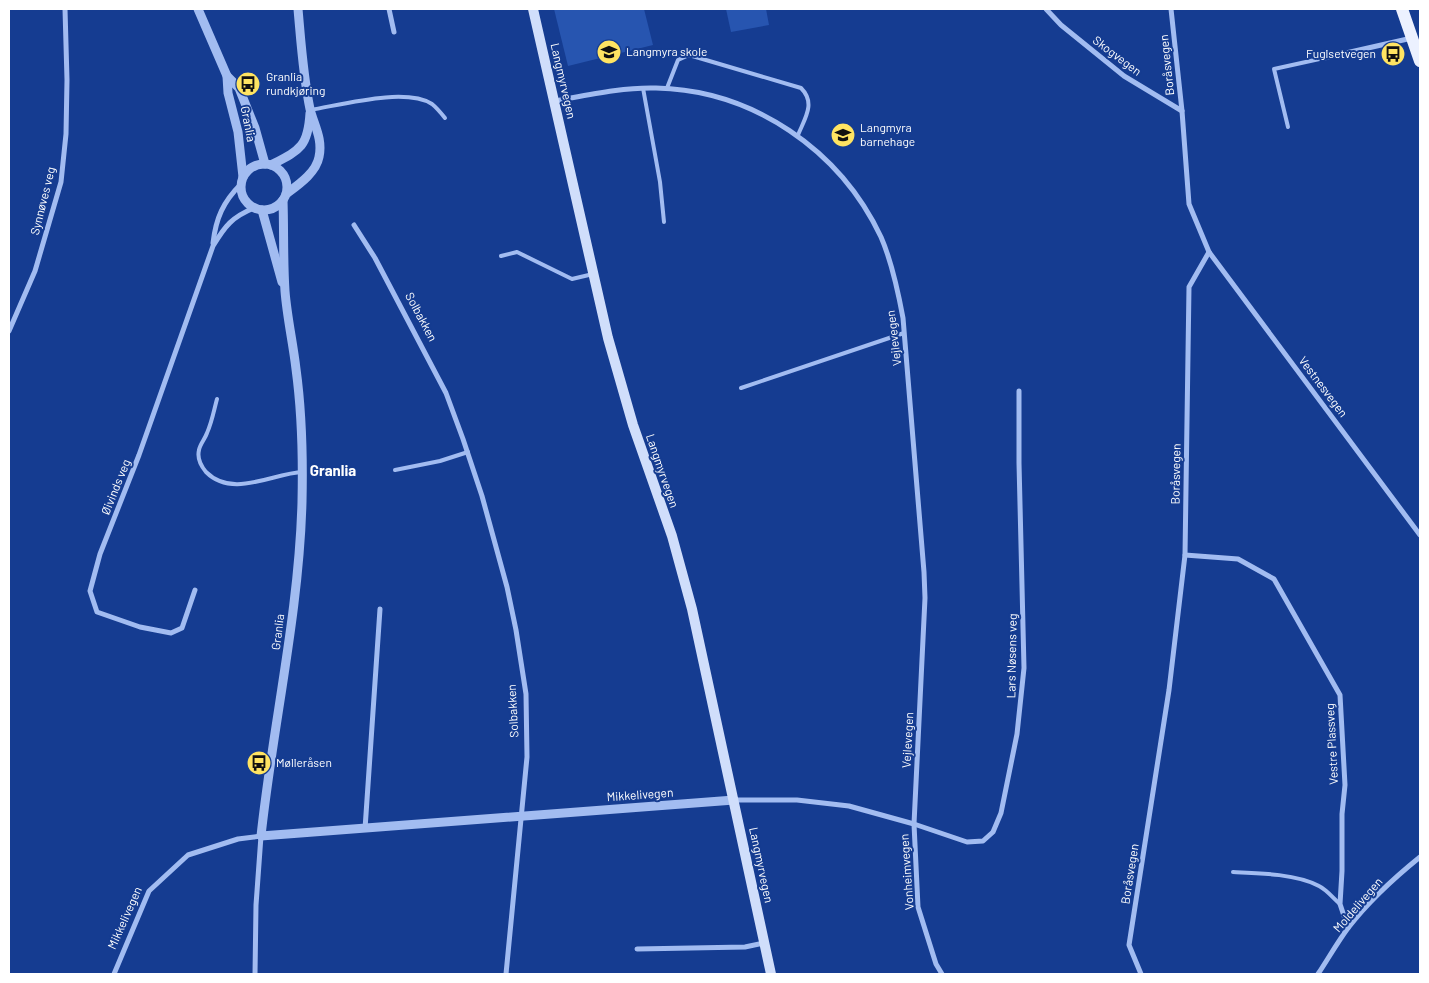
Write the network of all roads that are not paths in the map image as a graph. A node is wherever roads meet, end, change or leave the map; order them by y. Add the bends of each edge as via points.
1 (65, 9) edge
2 (198, 9) edge
3 (298, 9) edge
4 (389, 9) edge
5 (533, 9) edge
6 (1046, 9) edge
7 (1171, 9) edge
8 (1402, 9) edge
9 (394, 32) dead end
10 (1412, 38) junction
11 (1324, 58) joint
12 (1420, 61) edge
13 (227, 76) junction
14 (643, 88) junction
15 (667, 88) junction
16 (555, 101) junction
17 (310, 110) junction
18 (1182, 111) junction
19 (445, 118) dead end
20 (1288, 127) dead end
21 (798, 135) junction
22 (268, 164) junction
23 (242, 180) junction
24 (284, 197) junction
25 (258, 209) junction
26 (664, 222) dead end
27 (354, 225) dead end
28 (213, 246) junction
29 (1209, 252) junction
30 (501, 256) dead end
31 (593, 274) junction
32 (285, 291) junction
33 (9, 331) edge
34 (904, 333) junction
35 (742, 388) dead end
36 (1019, 391) dead end
37 (217, 399) dead end
38 (468, 452) junction
39 (395, 470) dead end
40 (303, 472) junction
41 (1420, 535) edge
42 (1185, 554) junction
43 (195, 590) dead end
44 (380, 609) dead end
45 (734, 800) junction
46 (522, 816) junction
47 (914, 824) junction
48 (365, 829) junction
49 (261, 836) junction
50 (1420, 857) edge
51 (1234, 872) dead end
52 (1340, 904) junction
53 (1348, 928) junction
54 (764, 943) junction
55 (637, 950) dead end
56 (114, 974) edge
57 (255, 974) edge
58 (506, 974) edge
59 (772, 974) edge
60 (942, 974) edge
61 (1141, 974) edge
62 (1318, 974) edge

1 - 33 street, Synnøves veg via 66,134 61,182 35,271
2 - 13 street, Granlia
3 - 17 street
4 - 9 street
5 - 16 main road, Langmyrvegen
6 - 18 street, Skogvegen via 1124,76
7 - 18 street, Boråsvegen
8 - 10 main road
10 - 11 street
10 - 12 main road
11 - 20 lane via 1274,69
13 - 22 street, Granlia via 239,88
13 - 23 street, Granlia via 238,132
14 - 15 street, Vejlevegen
14 - 16 street, Vejlevegen
14 - 26 lane
15 - 21 street, Vejlevegen via 736,103
15 - 21 lane via 678,60 690,55 801,88 810,107
16 - 31 main road, Langmyrvegen
17 - 19 lane via 412,97 431,103
17 - 22 street via 309,130 299,149
17 - 24 street via 319,137 319,159
18 - 29 street, Boråsvegen via 1189,204
21 - 34 street, Vejlevegen via 847,183 872,219 882,239 898,290
22 - 23 street via 252,167
22 - 24 street, Granlia via 279,169 284,176 287,185
23 - 25 street, Granlia via 243,198
23 - 28 street, Øivinds veg via 224,202
24 - 25 street via 277,206
24 - 32 street, Granlia
25 - 28 street, Øivinds veg via 243,212 227,224
25 - 32 street, Granlia
27 - 38 street, Solbakken via 442,385
28 - 43 street, Øivinds veg via 139,455 100,554 90,591 97,612 140,627 171,633 182,628
29 - 41 street, Vestnesvegen
29 - 42 street, Boråsvegen via 1189,287
30 - 31 lane via 517,252 572,279
31 - 45 main road, Langmyrvegen via 630,416 681,565
32 - 40 street, Granlia via 298,385
34 - 35 lane
34 - 47 street, Vejlevegen via 925,598
36 - 47 street, Lars Nøsens veg via 1024,668 1017,734 1001,812 993,832 976,843
37 - 40 lane via 198,451 198,459 210,476 244,484
38 - 39 lane
38 - 46 street, Solbakken via 507,587 522,666 528,722
40 - 49 street, Granlia via 296,591
42 - 52 street, Vestre Plassveg via 1238,558 1274,578 1340,695 1345,784
42 - 61 street, Boråsvegen via 1169,690 1129,946
44 - 48 street
45 - 46 street, Mikkelivegen
45 - 47 street, Mikkelivegen via 821,801
45 - 54 main road, Langmyrvegen
46 - 48 street, Mikkelivegen
46 - 58 street, Solbakken
47 - 60 street, Vonheimvegen via 918,907
48 - 49 street, Mikkelivegen
49 - 56 street, Mikkelivegen via 238,839 188,855 148,891
49 - 57 street, Granlia
50 - 53 street, Moldelivegen
51 - 52 lane via 1278,875 1310,882
52 - 53 street, Vestre Plassveg
53 - 62 street, Moldelivegen
54 - 55 street via 745,947
54 - 59 main road, Langmyrvegen

